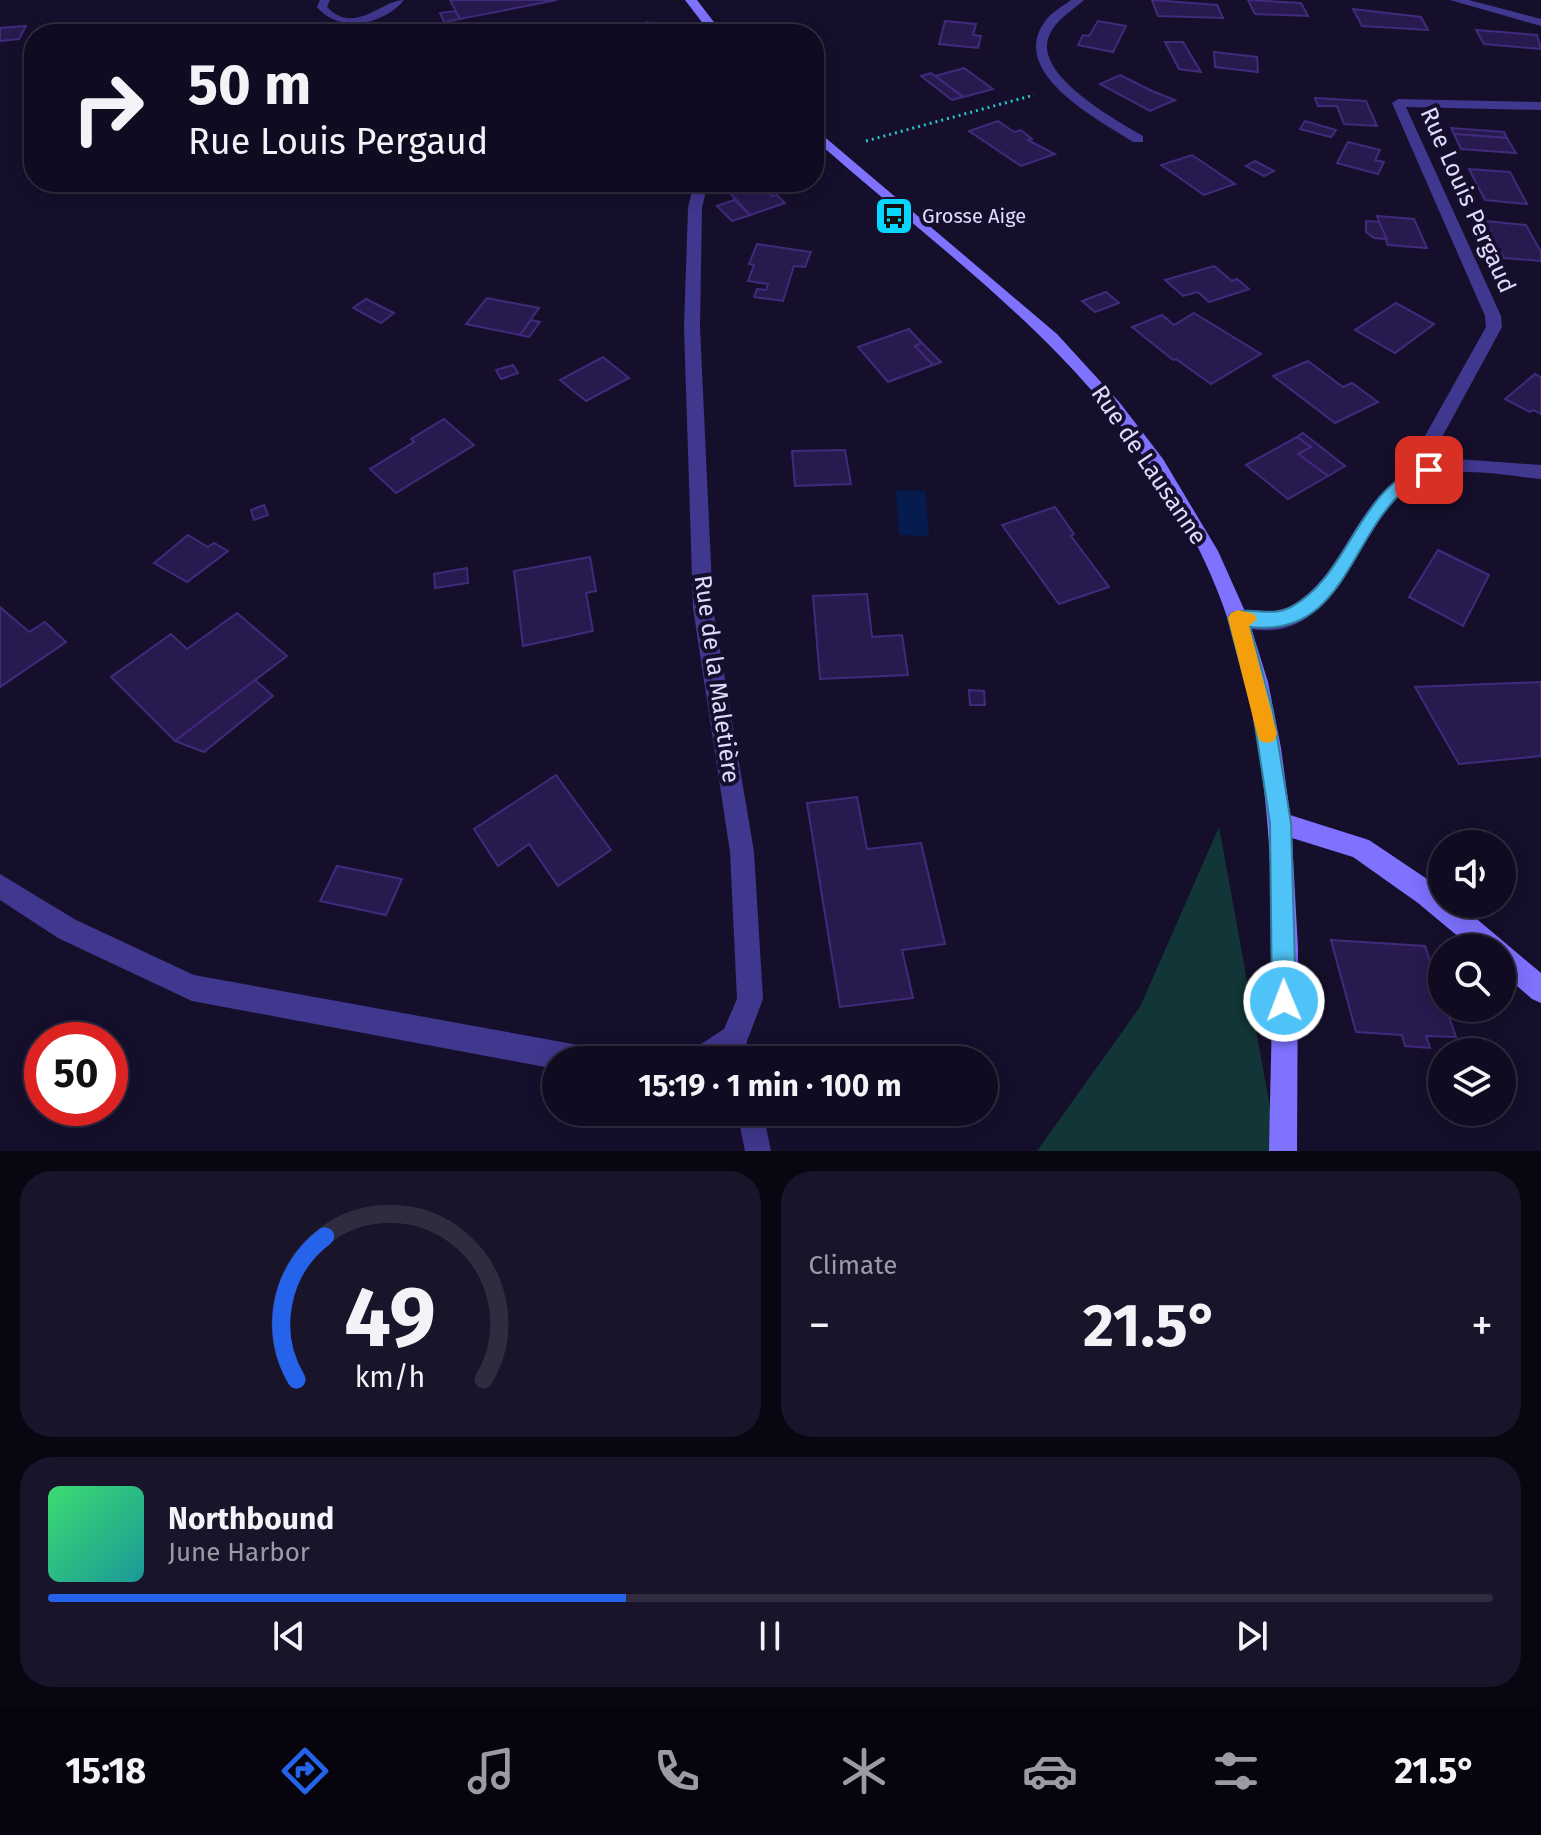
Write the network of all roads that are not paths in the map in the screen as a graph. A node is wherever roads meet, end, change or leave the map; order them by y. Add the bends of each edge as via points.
1 (325, 0) edge
2 (399, 0) edge
3 (1078, 0) edge
4 (1456, 0) edge
5 (694, 4) edge
6 (1541, 23) edge
7 (709, 24) edge
8 (1541, 106) edge
9 (1138, 139) dead end
10 (824, 141) edge
11 (699, 192) edge
12 (1429, 470) junction
13 (1541, 472) edge
14 (1238, 618) junction
15 (1281, 823) junction
16 (0, 886) edge
17 (1475, 934) edge
18 (1516, 968) edge
19 (1541, 990) edge
20 (737, 1046) edge
21 (542, 1052) edge
22 (753, 1126) edge
23 (758, 1151) edge
24 (1283, 1151) edge

1 - 2 lane via 322,7 330,16 352,19 379,15
3 - 9 street via 1044,29 1042,60 1062,87
4 - 6 street
5 - 7 main road
8 - 12 street, Rue Louis Pergaud via 1398,103 1494,327 1425,452
10 - 14 main road, Rue de Lausanne via 1038,324 1094,382 1184,507
11 - 20 street, Rue de la Maletière via 692,327 703,608 742,852 750,999
12 - 13 street via 1457,466
12 - 14 street via 1390,494 1319,598 1272,622
14 - 15 main road, Rue de Lausanne via 1263,712
15 - 17 main road via 1360,848
15 - 24 main road, Rue de Lausanne
16 - 21 street via 67,929 192,988
18 - 19 main road
22 - 23 lane

